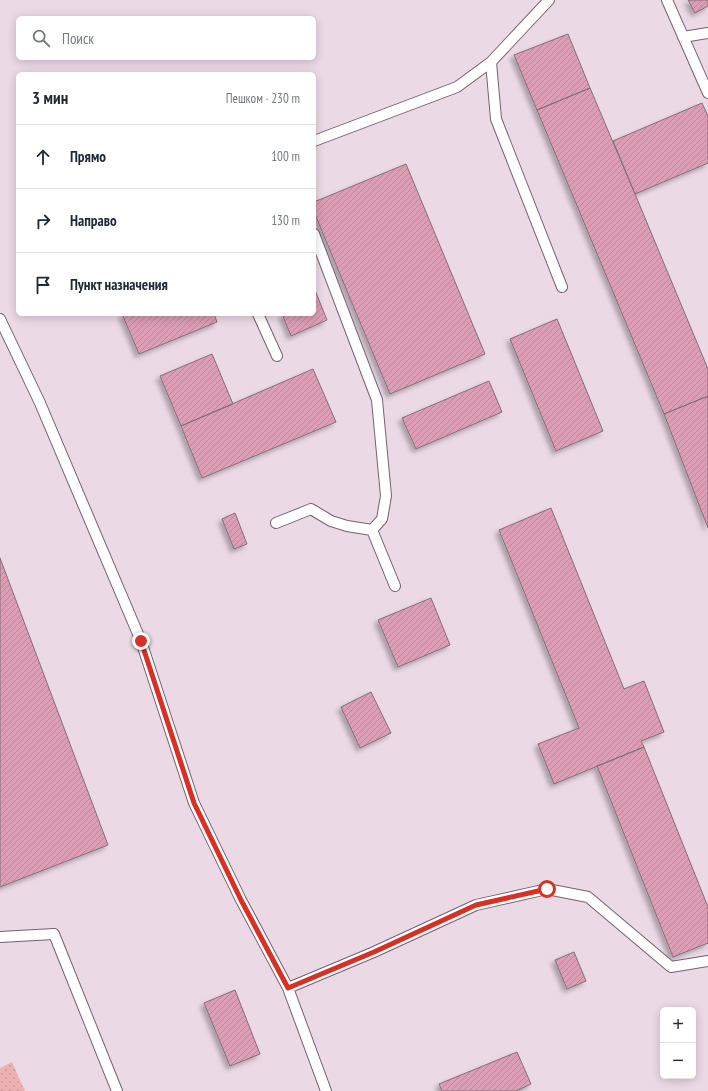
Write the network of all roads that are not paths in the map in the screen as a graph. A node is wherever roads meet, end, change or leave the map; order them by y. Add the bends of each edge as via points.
1 (549, 0) edge
2 (667, 0) edge
3 (708, 33) edge
4 (683, 37) junction
5 (492, 62) junction
6 (708, 93) edge
7 (316, 140) edge
8 (316, 239) edge
9 (562, 287) dead end
10 (259, 316) edge
11 (0, 319) edge
12 (277, 356) dead end
13 (276, 523) dead end
14 (372, 530) junction
15 (396, 586) dead end
16 (0, 937) edge
17 (708, 961) edge
18 (288, 988) junction
19 (117, 1091) edge
20 (326, 1091) edge

1 - 5 lane
2 - 4 lane
3 - 4 lane
4 - 6 lane
5 - 7 lane via 457,87
5 - 9 lane via 496,119
8 - 14 lane via 377,400 386,496 382,519
10 - 12 lane
11 - 18 lane via 40,404 141,641 194,803 241,900
13 - 14 lane via 311,509 331,521
14 - 15 lane
16 - 19 lane via 54,934
17 - 18 lane via 671,967 588,897 547,889 476,905
18 - 20 lane

